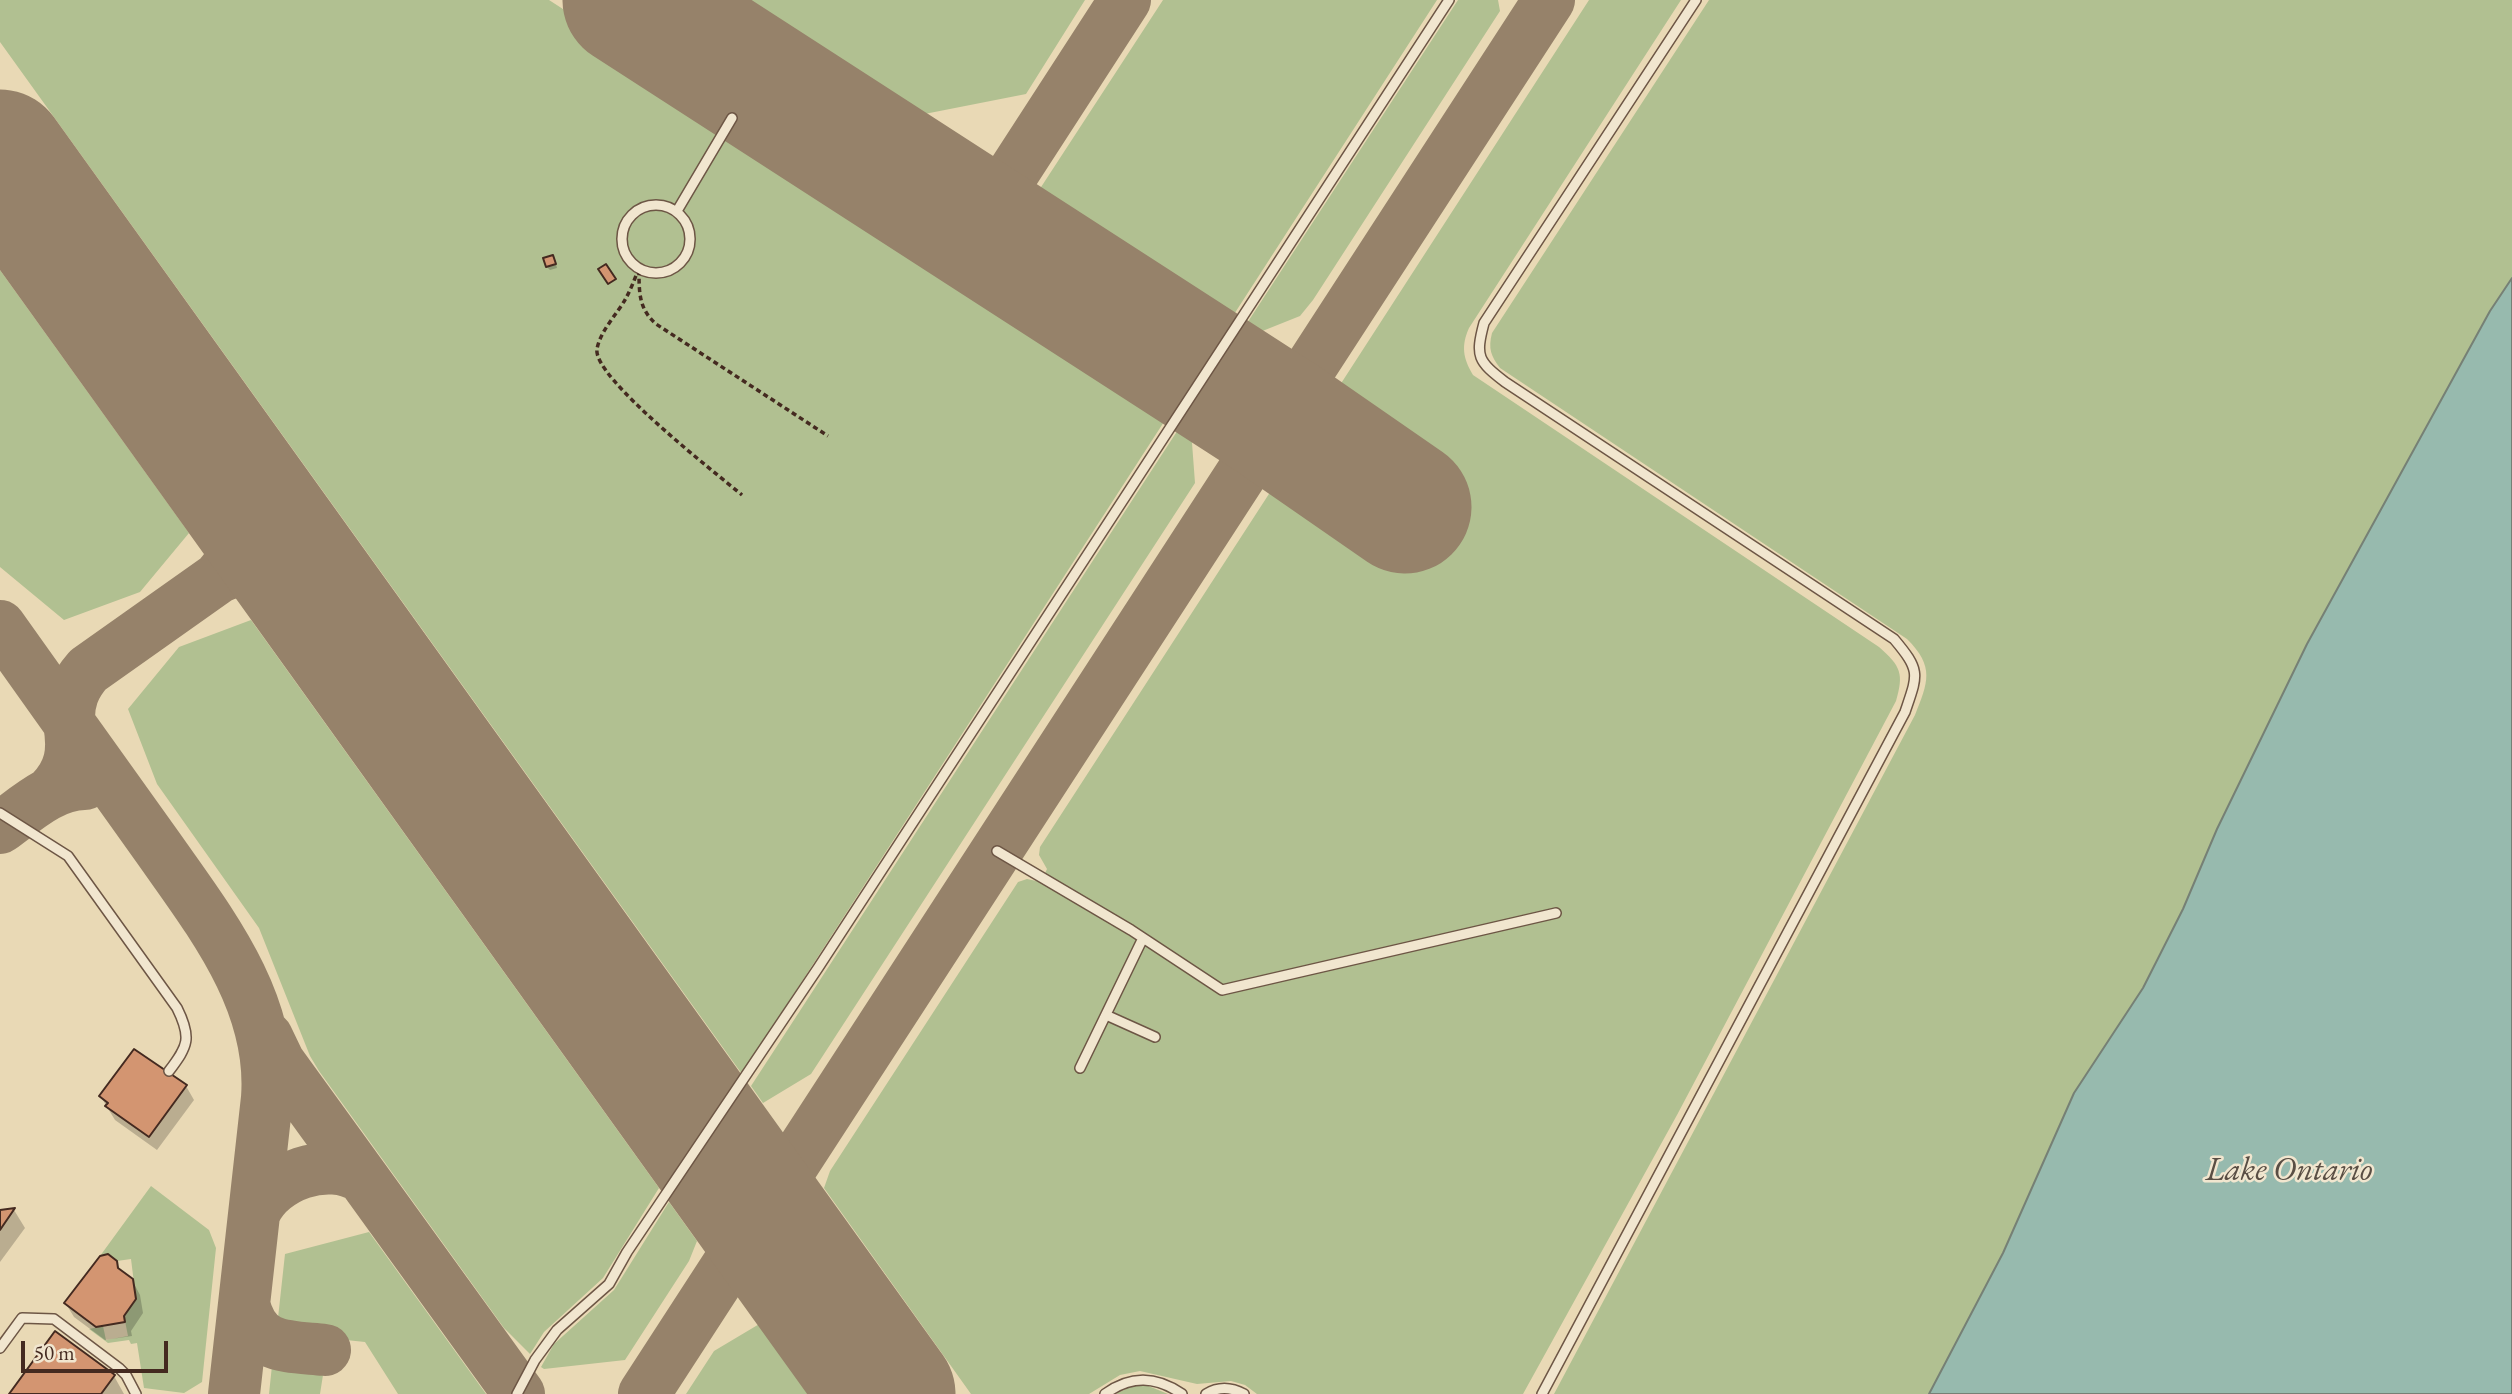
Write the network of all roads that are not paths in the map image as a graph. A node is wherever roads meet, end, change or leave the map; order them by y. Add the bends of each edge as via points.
1 (1449, 0) edge
2 (1696, 0) edge
3 (732, 118) dead end
4 (677, 211) junction
5 (0, 813) edge
6 (998, 851) dead end
7 (1556, 913) dead end
8 (1143, 938) junction
9 (1105, 1015) junction
10 (1156, 1037) dead end
11 (1080, 1068) dead end
12 (169, 1071) dead end
13 (0, 1348) edge
14 (136, 1394) edge
15 (517, 1394) edge
16 (1105, 1394) edge
17 (1182, 1394) edge
18 (1206, 1394) edge
19 (1244, 1394) edge
20 (1542, 1394) edge

1 - 15 lane via 609,1284 557,1330
2 - 20 lane via 1484,323 1478,347 1485,366 1505,382 1894,639 1912,660 1915,682 1905,712
3 - 4 lane
4 - 4 lane via 690,229 691,241 682,262 673,270 650,273 630,261 624,251 623,229 635,211 656,204
5 - 12 lane via 68,856 177,1008 187,1038 184,1052
6 - 8 lane
7 - 8 lane via 1222,990
8 - 9 lane
9 - 10 lane
9 - 11 lane
13 - 14 lane via 22,1318 54,1319 119,1368
16 - 17 lane via 1134,1381 1154,1379
18 - 19 lane via 1223,1388

